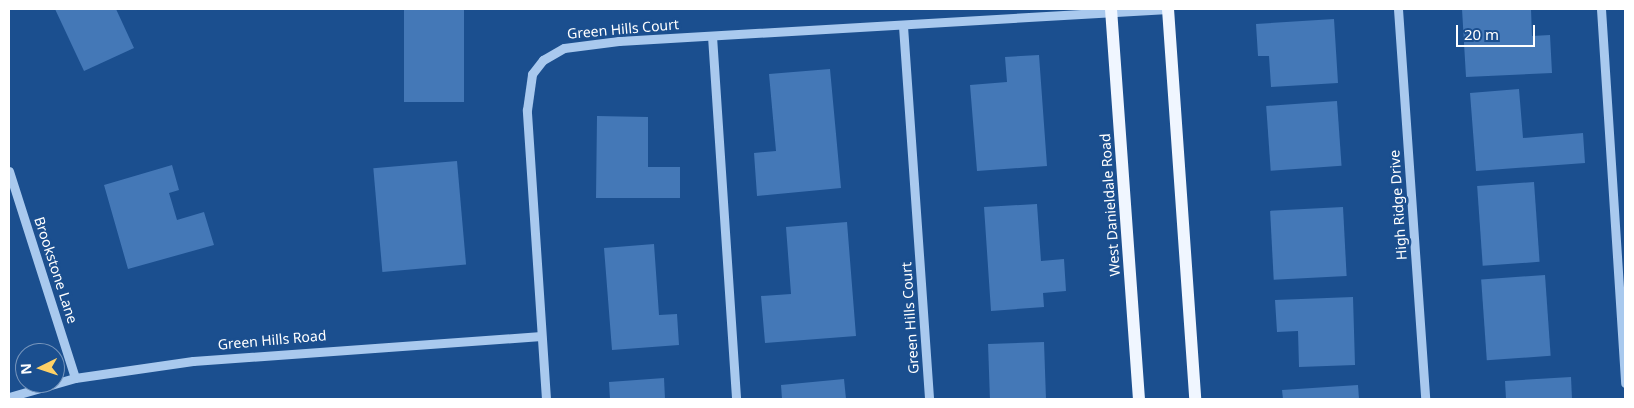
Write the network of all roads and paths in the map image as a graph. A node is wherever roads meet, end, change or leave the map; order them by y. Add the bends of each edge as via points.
1 (1168, 9) edge
2 (1398, 9) edge
3 (1600, 9) edge
4 (1111, 10) edge
5 (903, 26) junction
6 (712, 36) junction
7 (9, 171) edge
8 (542, 336) junction
9 (75, 378) junction
10 (1625, 383) edge
11 (9, 397) edge
12 (546, 399) edge
13 (736, 399) edge
14 (929, 399) edge
15 (1140, 399) edge
16 (1195, 399) edge
17 (1426, 399) edge

1 - 4 street, Green Hills Court
1 - 16 main road
2 - 17 street, High Ridge Drive
3 - 10 street
4 - 5 street, Green Hills Court
4 - 15 main road, West Danieldale Road
5 - 6 street, Green Hills Court
5 - 14 street, Green Hills Court
6 - 8 street, Green Hills Court via 619,41 564,48 544,60 532,74 527,110
6 - 13 street
7 - 9 street, Brookstone Lane
8 - 9 street, Green Hills Road via 213,359
8 - 12 street, Green Hills Court
9 - 11 street, Green Hills Road

